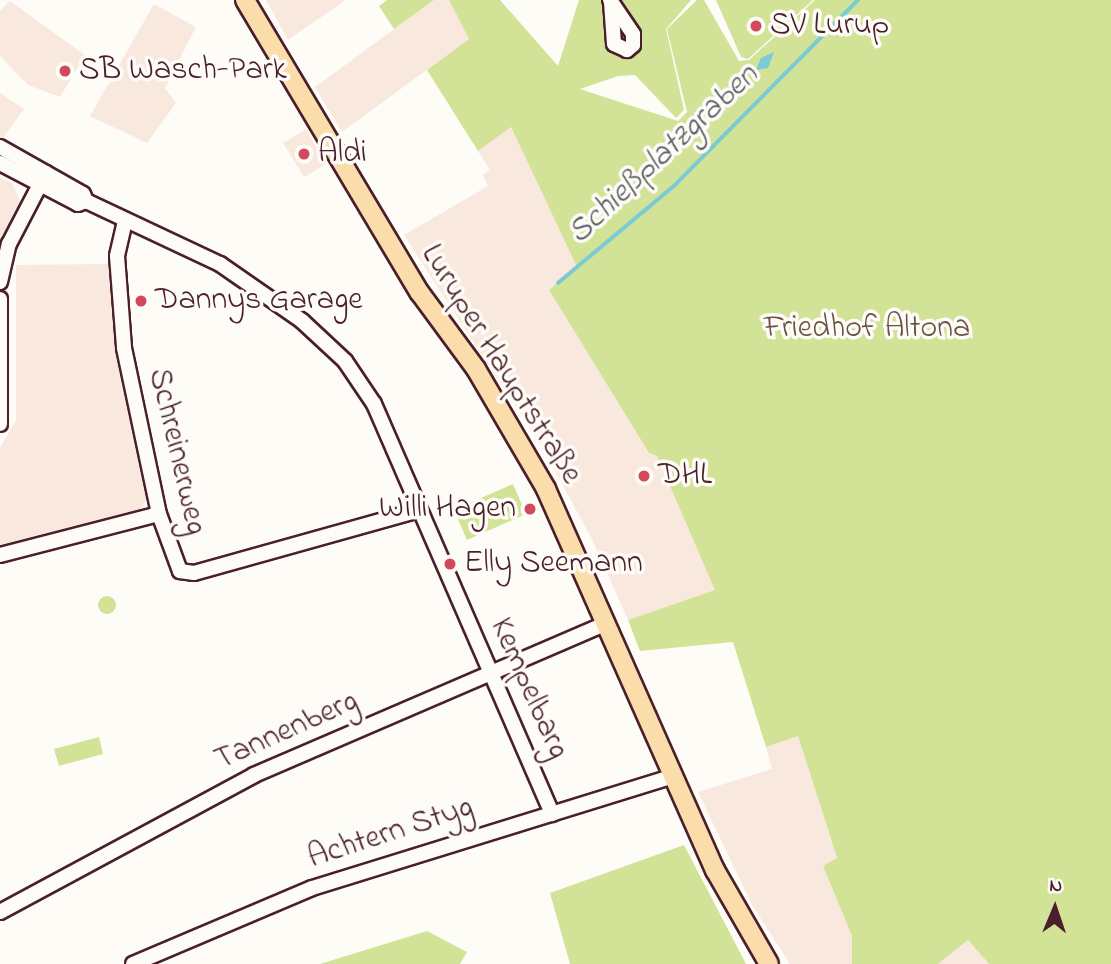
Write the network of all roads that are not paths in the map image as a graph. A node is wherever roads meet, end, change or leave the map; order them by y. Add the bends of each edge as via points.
1 (244, 0) edge
2 (0, 147) edge
3 (0, 163) edge
4 (43, 179) junction
5 (125, 221) junction
6 (0, 282) edge
7 (0, 299) edge
8 (0, 424) edge
9 (419, 510) junction
10 (159, 514) junction
11 (0, 555) edge
12 (607, 623) junction
13 (491, 673) junction
14 (673, 776) junction
15 (552, 814) junction
16 (0, 912) edge
17 (133, 964) edge
18 (769, 964) edge

1 - 12 main road, Luruper Hauptstraße via 420,293 490,393 546,489
2 - 4 street
3 - 4 street
4 - 5 street, Kempelbarg via 83,194 86,201
4 - 6 street via 9,244
5 - 9 street, Kempelbarg via 220,264 323,338 365,387
5 - 10 street, Schreinerweg via 117,256 119,314
7 - 8 street
9 - 10 street, Schreinerweg via 186,574 176,567
9 - 13 street, Kempelbarg
10 - 11 street
12 - 13 street, Tannenberg
12 - 14 main road, Luruper Hauptstraße
13 - 15 street, Kempelbarg
13 - 16 street, Tannenberg via 254,775
14 - 15 street, Achtern Styg
14 - 18 main road, Luruper Hauptstraße via 715,870
15 - 17 street, Achtern Styg via 312,888

